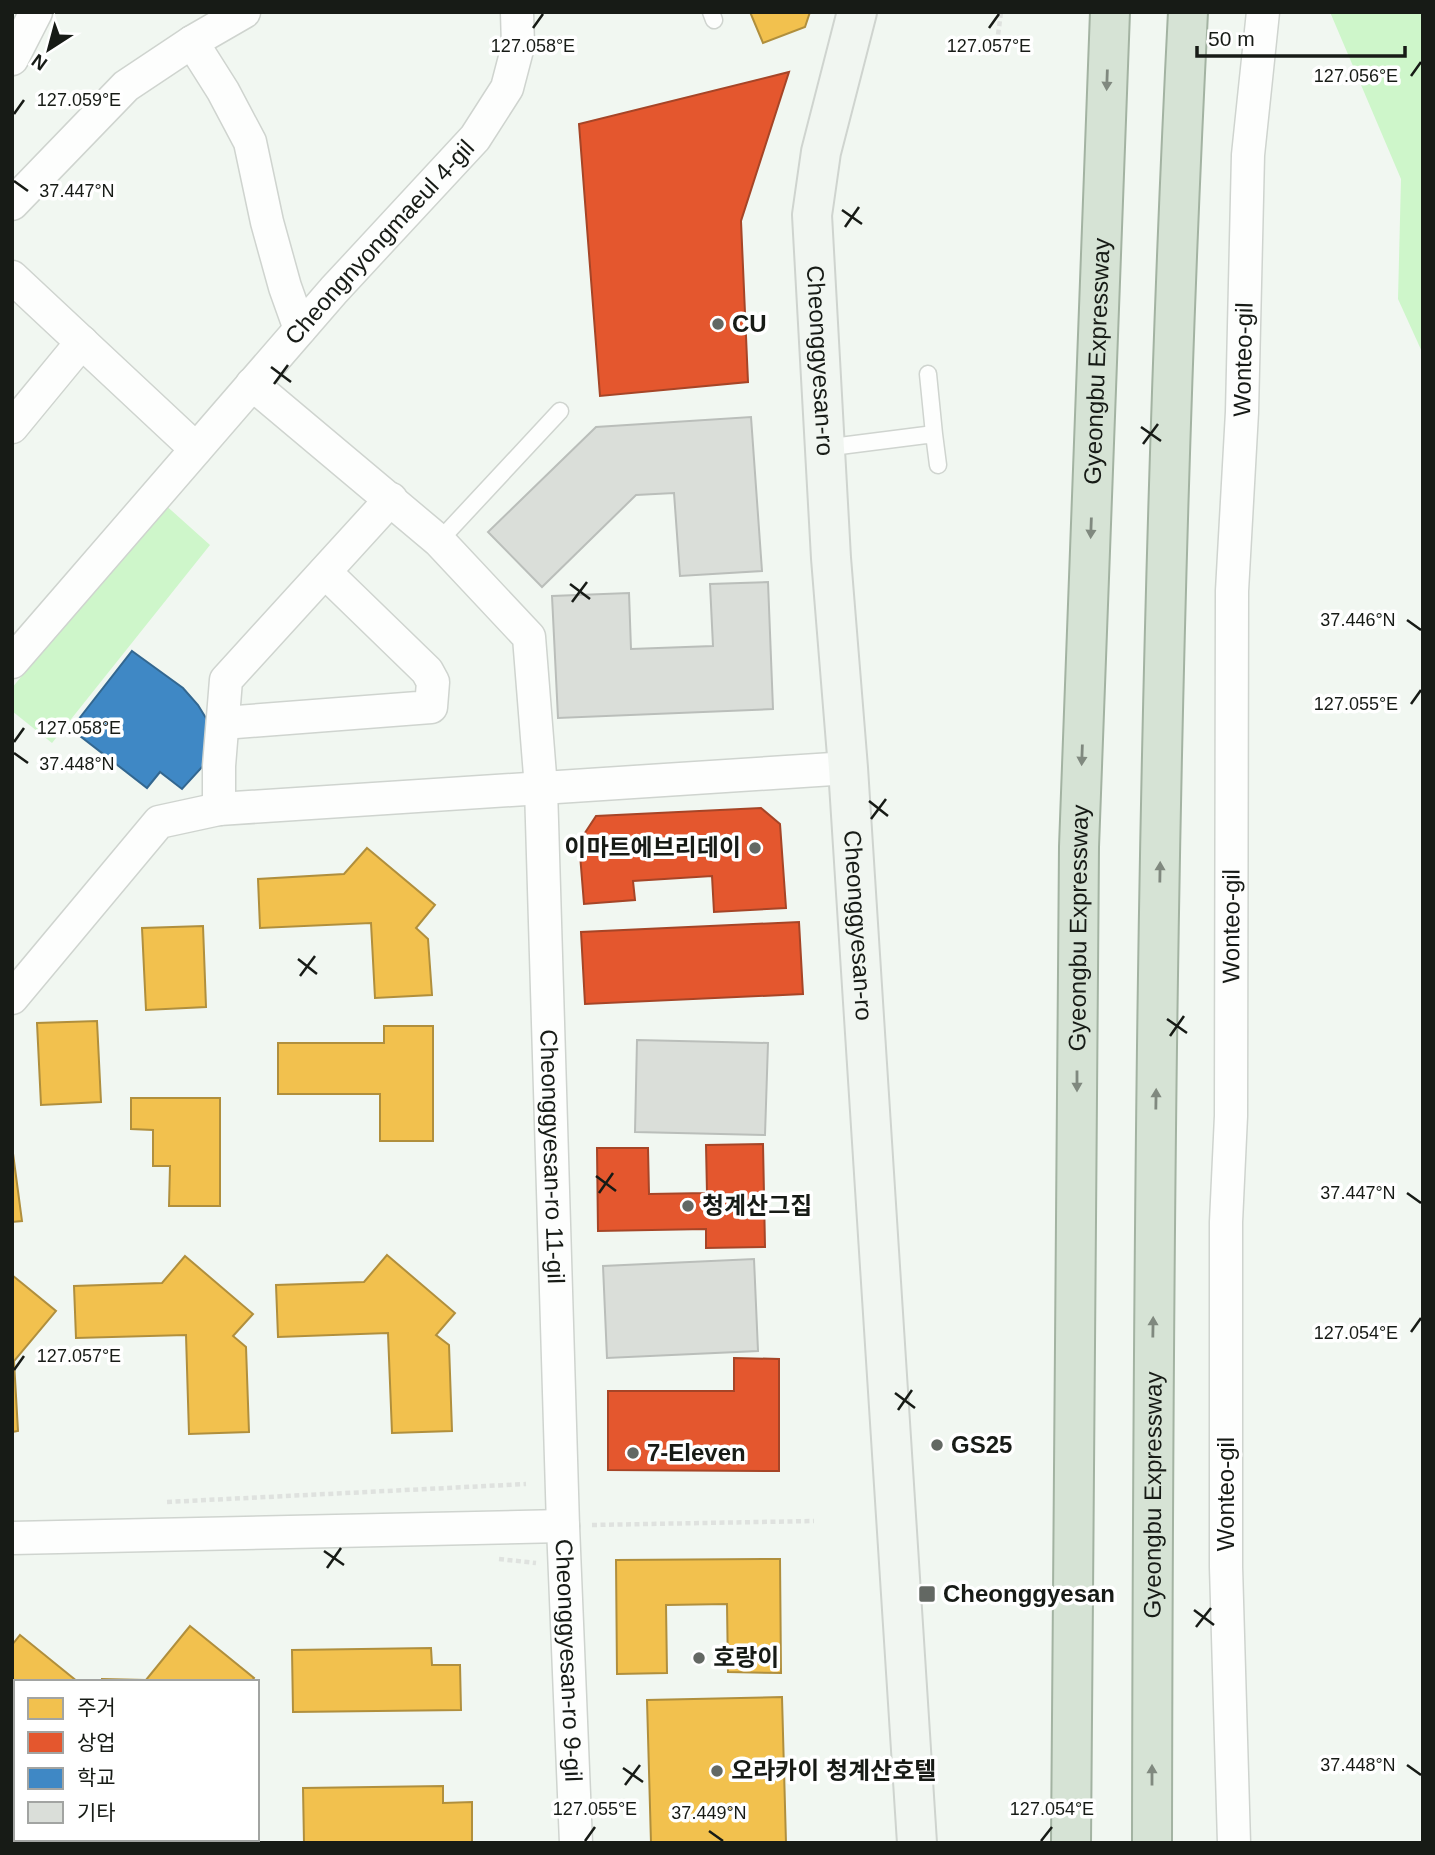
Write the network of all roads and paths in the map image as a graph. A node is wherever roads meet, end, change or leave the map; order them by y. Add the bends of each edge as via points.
1 (36, 12) edge
2 (244, 12) edge
3 (517, 12) edge
4 (857, 12) edge
5 (1001, 12) edge
6 (1110, 12) edge
7 (1188, 12) edge
8 (1263, 12) edge
9 (192, 41) junction
10 (997, 43) dead end
11 (12, 59) edge
12 (12, 204) edge
13 (12, 277) edge
14 (300, 329) junction
15 (82, 342) junction
16 (928, 374) dead end
17 (253, 384) junction
18 (560, 411) dead end
19 (12, 426) edge
20 (934, 434) junction
21 (824, 448) junction
22 (196, 449) junction
23 (938, 466) dead end
24 (391, 499) junction
25 (439, 541) junction
26 (325, 572) junction
27 (12, 662) edge
28 (223, 723) junction
29 (848, 768) junction
30 (541, 788) junction
31 (219, 809) junction
32 (12, 998) edge
33 (526, 1484) dead end
34 (165, 1502) dead end
35 (814, 1521) dead end
36 (563, 1526) junction
37 (12, 1538) edge
38 (576, 1843) edge
39 (916, 1843) edge
40 (1071, 1843) edge
41 (1152, 1843) edge
42 (1234, 1843) edge

1 - 11 street
2 - 9 street
3 - 14 street, Cheongnyongmaeul 4-gil via 518,46 507,88 475,138
4 - 21 street, Cheonggyesan-ro via 821,152 812,215
5 - 10 path
6 -> 40 highway, Gyeongbu Expressway via 1079,847
41 -> 7 highway, Gyeongbu Expressway via 1153,1338 1162,750
8 - 42 street, Wonteo-gil via 1248,155 1232,591 1226,1567
9 - 12 street via 126,86
9 - 14 street via 250,142 267,222
13 - 15 street
14 - 17 street, Cheongnyongmaeul 4-gil
15 - 19 street
15 - 22 street
16 - 20 lane
17 - 22 street, Cheongnyongmaeul 4-gil
17 - 24 street, Cheonggyesan-ro 11-gil
18 - 25 lane
20 - 21 lane
20 - 23 lane
21 - 29 street, Cheonggyesan-ro
22 - 27 street, Cheongnyongmaeul 4-gil
24 - 25 street, Cheonggyesan-ro 11-gil
24 - 26 street
25 - 30 street, Cheonggyesan-ro 11-gil via 529,637
26 - 28 street via 226,680
26 - 28 street via 427,671 433,682 431,707
28 - 31 street
29 - 30 street
29 - 39 street, Cheonggyesan-ro
30 - 31 street
30 - 36 street, Cheonggyesan-ro 11-gil
31 - 32 street via 159,822
33 - 34 path
35 - 36 path
36 - 37 street, Cheonggyesan-ro 9-gil
36 - 38 street, Cheonggyesan-ro 9-gil

